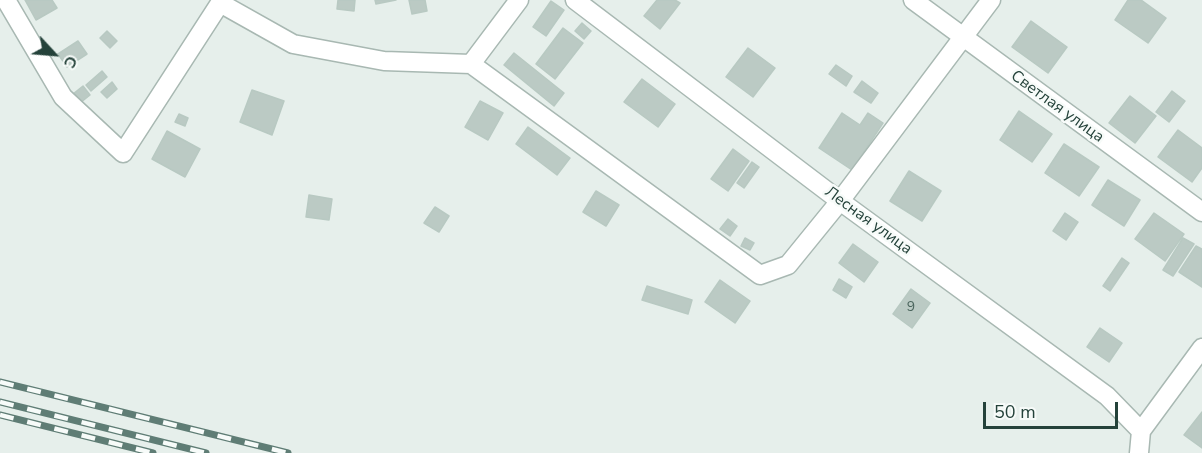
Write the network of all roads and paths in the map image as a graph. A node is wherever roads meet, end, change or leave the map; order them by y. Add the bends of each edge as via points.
1 (6, 0) edge
2 (519, 0) edge
3 (575, 0) edge
4 (913, 0) edge
5 (991, 0) edge
6 (221, 2) edge
7 (963, 37) junction
8 (471, 64) junction
9 (840, 201) junction
10 (1202, 212) edge
11 (1202, 348) edge
12 (1141, 432) junction
13 (1139, 453) edge

1 - 6 street via 63,97 123,153
2 - 8 street
3 - 9 street, Лесная улица
4 - 7 street, Светлая улица
5 - 7 street
6 - 8 street via 292,44 384,61
7 - 9 street
7 - 10 street, Светлая улица
8 - 9 street via 760,275 788,265
9 - 12 street, Лесная улица via 1107,396
11 - 12 street
12 - 13 street

